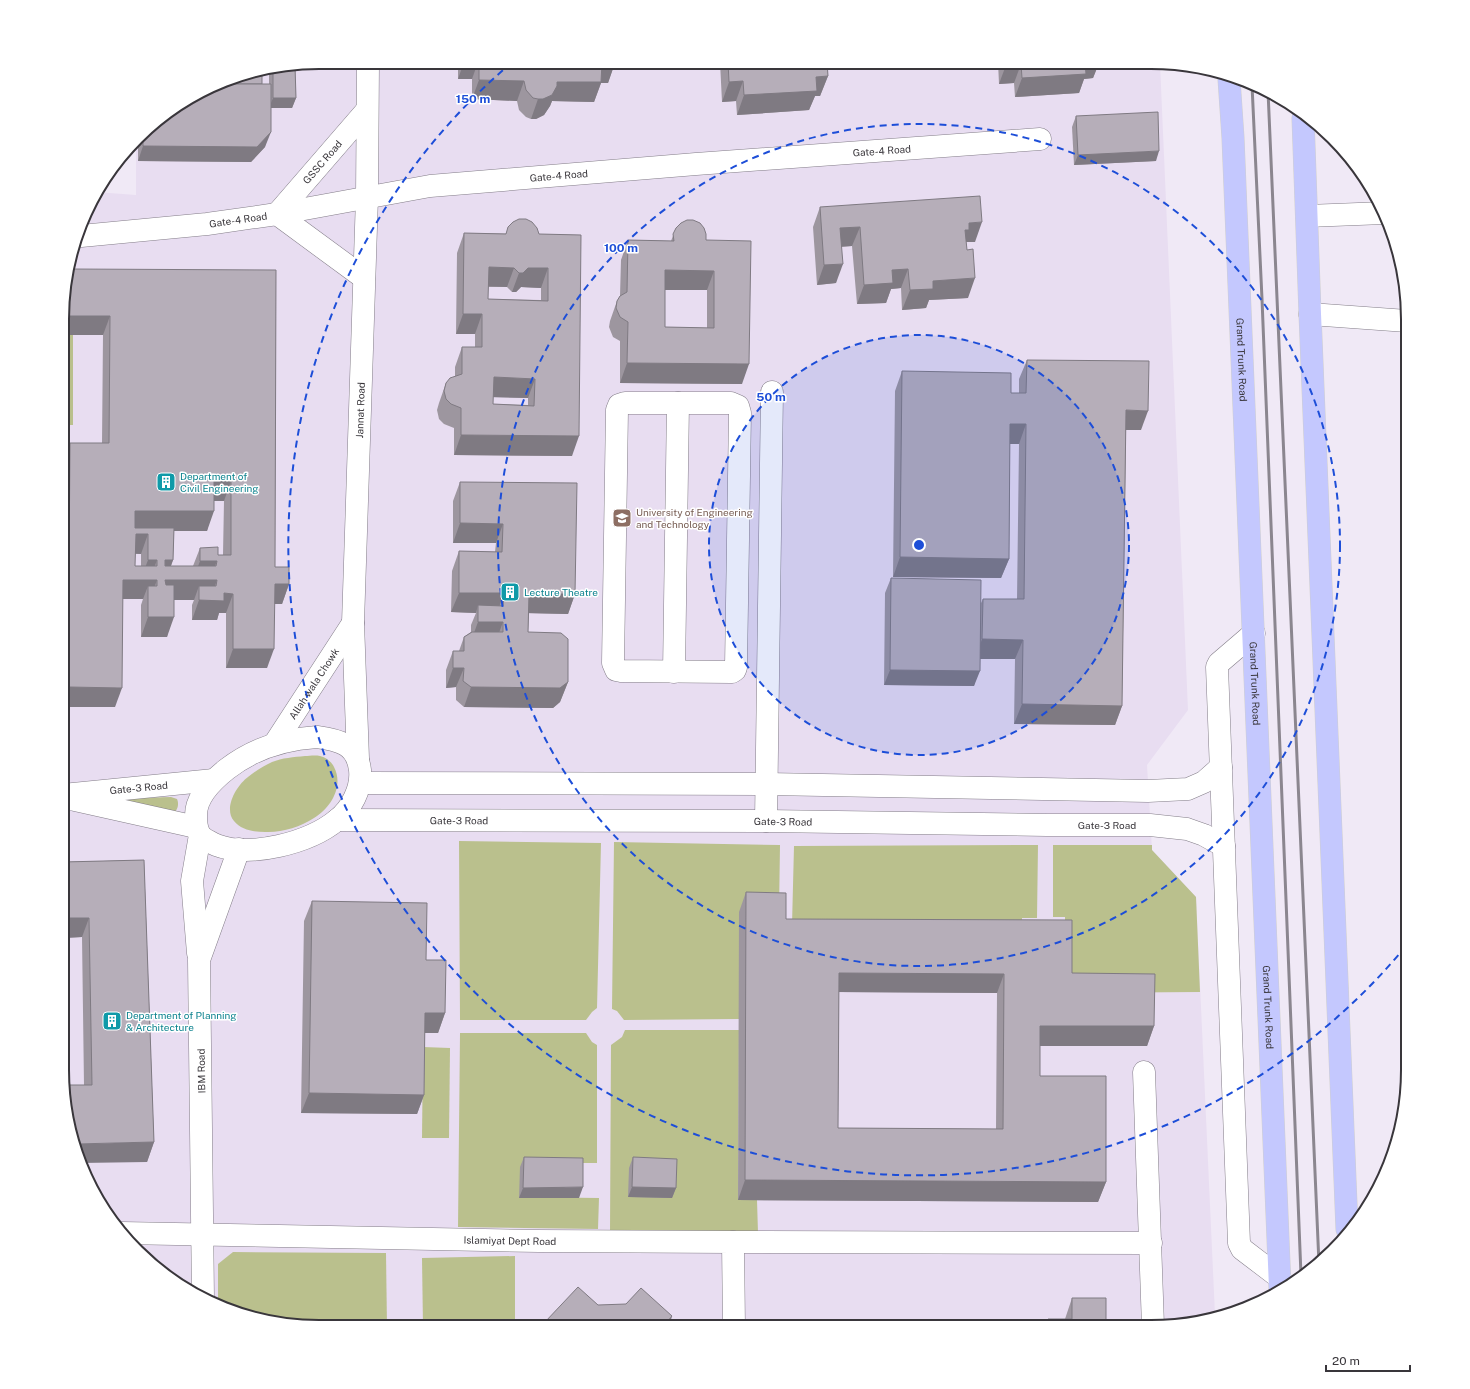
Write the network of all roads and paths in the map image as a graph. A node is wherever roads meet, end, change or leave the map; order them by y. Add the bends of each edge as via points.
1 (368, 69) edge
2 (1229, 82) edge
3 (367, 110) junction
4 (1303, 121) edge
5 (1040, 139) dead end
6 (366, 197) junction
7 (1377, 213) edge
8 (277, 214) junction
9 (1307, 216) junction
10 (83, 236) edge
11 (364, 278) junction
12 (1310, 314) junction
13 (1401, 321) edge
14 (772, 392) dead end
15 (678, 403) junction
16 (353, 623) junction
17 (1254, 633) junction
18 (736, 667) junction
19 (768, 667) junction
20 (674, 672) junction
21 (275, 743) junction
22 (358, 759) junction
23 (1221, 767) junction
24 (214, 780) junction
25 (360, 783) junction
26 (767, 784) junction
27 (69, 795) edge
28 (69, 798) edge
29 (337, 820) junction
30 (766, 821) junction
31 (198, 831) junction
32 (1224, 846) junction
33 (239, 849) junction
34 (199, 960) junction
35 (1144, 1072) dead end
36 (1347, 1225) edge
37 (130, 1233) edge
38 (203, 1235) junction
39 (733, 1242) junction
40 (1151, 1243) junction
41 (1280, 1283) edge
42 (203, 1291) edge
43 (734, 1320) edge
44 (1153, 1320) edge

1 - 3 street, Jannat Road
2 - 17 main road, Grand Trunk Road
3 - 6 street, Jannat Road
3 - 8 street, GSSC Road
4 - 9 main road
5 - 6 street, Gate-4 Road via 430,186
6 - 8 street, Gate-4 Road
6 - 11 street, Jannat Road
7 - 9 street
8 - 10 street, Gate-4 Road via 207,224
8 - 11 street
9 - 12 main road
11 - 16 street, Jannat Road
12 - 13 street
12 - 36 main road
14 - 19 street
15 - 18 street via 731,403 738,406 740,413
15 - 20 street
15 - 20 street via 625,403 619,405 616,410 613,664 616,670 621,671
16 - 21 street, Allah wala Chowk
16 - 22 street, Jannat Road
17 - 23 street via 1217,667
17 - 41 main road, Grand Trunk Road
18 - 19 street
18 - 20 street via 732,672
19 - 26 street
21 - 22 street via 301,738 336,739 349,747
21 - 24 street via 238,760
22 - 25 street
23 - 26 street via 1204,782 1188,789 1148,791
23 - 32 street
24 - 27 street, Gate-3 Road
24 - 31 street via 200,798 196,812
25 - 26 street
25 - 29 street via 353,801
26 - 30 street
28 - 31 street
29 - 30 street, Gate-3 Road
29 - 33 street via 296,842 270,848
30 - 32 street, Gate-3 Road via 1150,825 1187,829
31 - 33 street via 210,842 226,848
31 - 34 street via 192,881
32 - 41 street via 1239,1243
33 - 34 street, IBM Road
34 - 38 street, IBM Road
35 - 40 street
37 - 38 street, Islamiyat Dept Road
38 - 39 street, Islamiyat Dept Road
38 - 42 street, IBM Road
39 - 40 street, Islamiyat Dept Road
39 - 43 street
40 - 44 street

